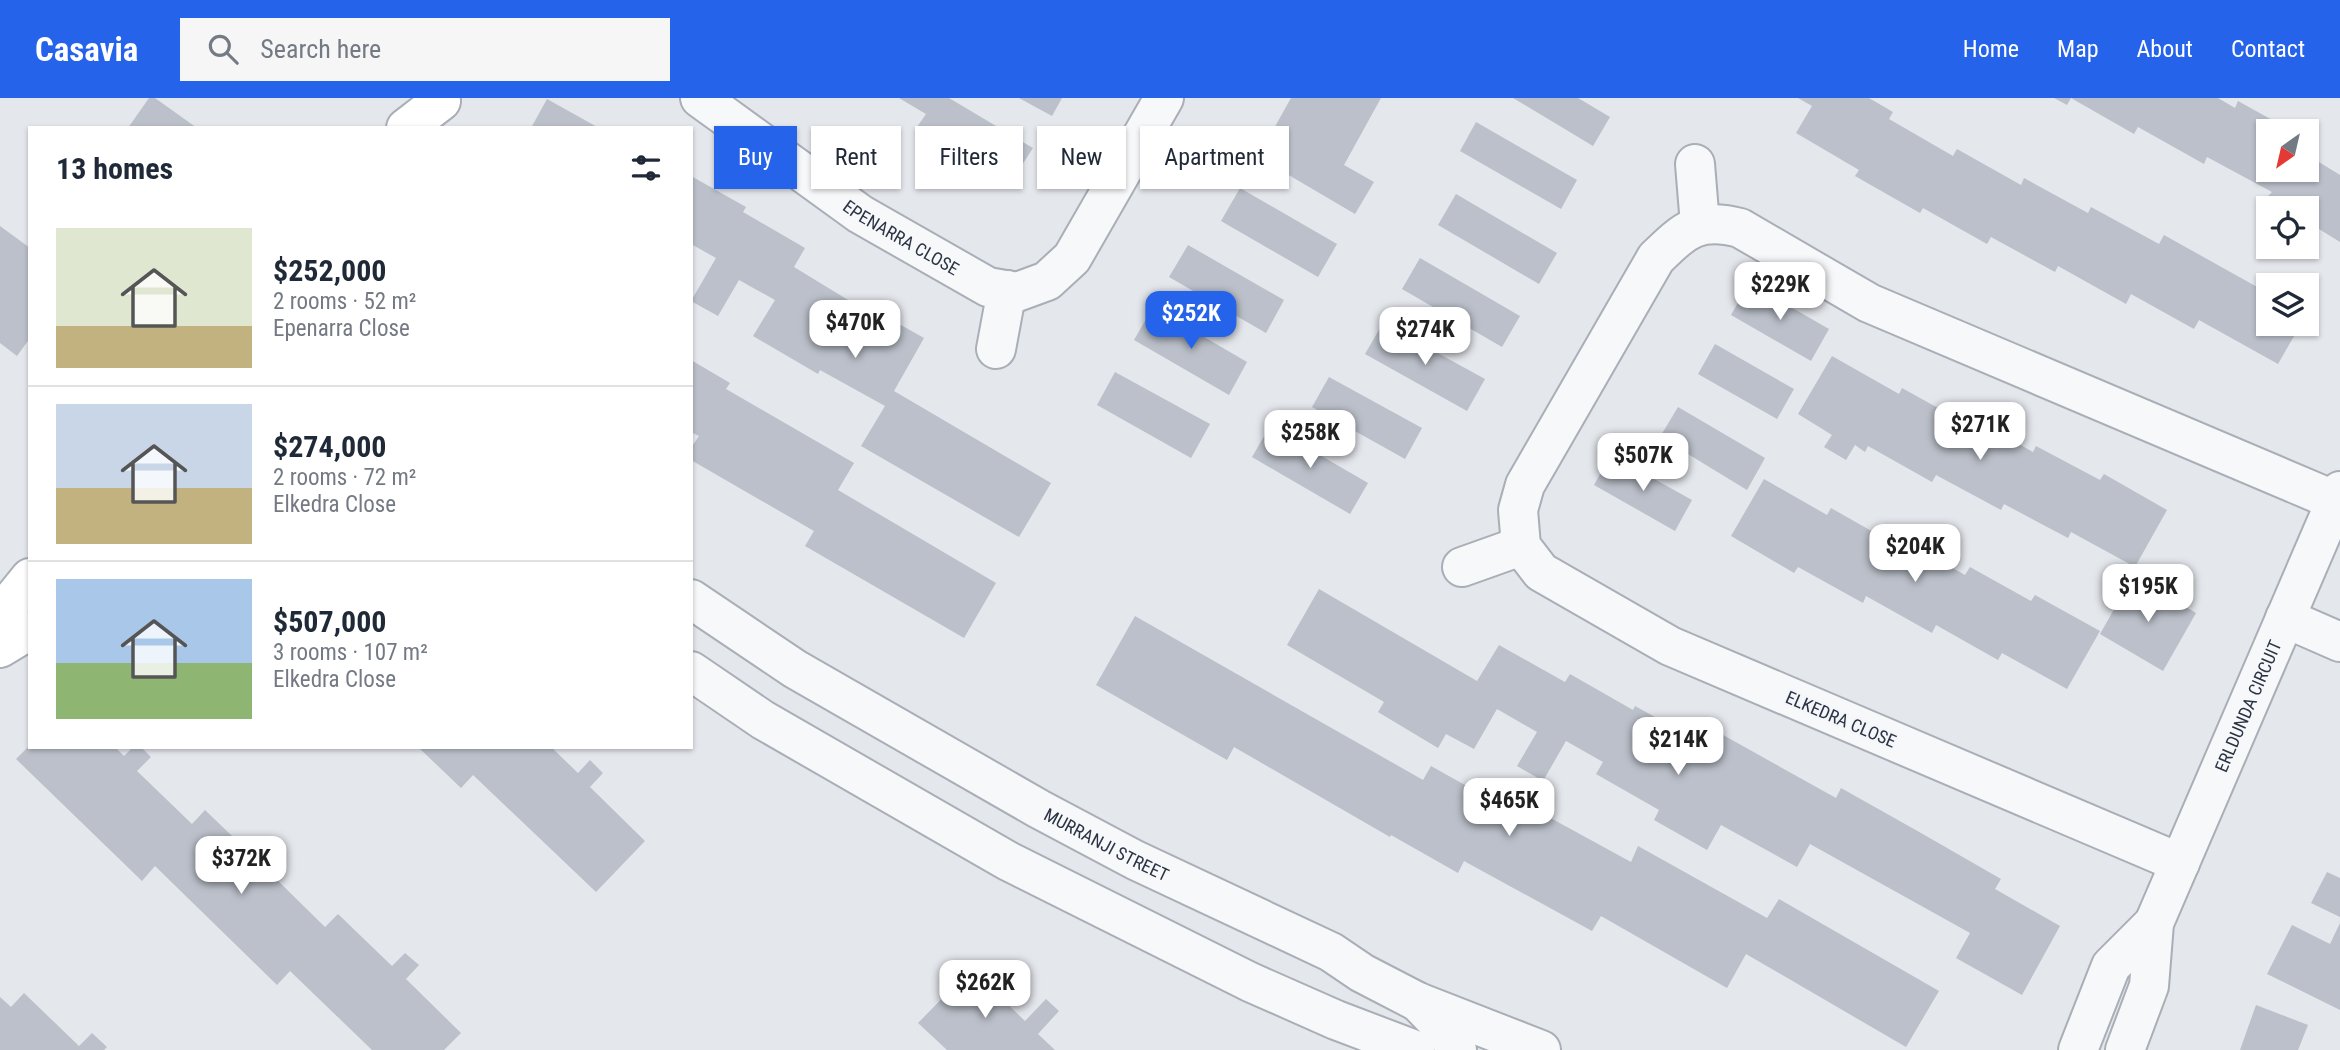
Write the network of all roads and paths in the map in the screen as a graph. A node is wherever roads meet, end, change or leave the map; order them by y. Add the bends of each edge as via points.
1 (700, 98) edge
2 (1164, 98) edge
3 (438, 109) edge
4 (409, 126) edge
5 (1695, 164) dead end
6 (1700, 225) junction
7 (1007, 290) junction
8 (996, 349) dead end
9 (2338, 496) edge
10 (1521, 546) junction
11 (1462, 567) dead end
12 (28, 580) edge
13 (693, 600) edge
14 (0, 615) edge
15 (2285, 618) junction
16 (28, 631) edge
17 (2340, 642) edge
18 (0, 648) edge
19 (693, 672) edge
20 (2180, 863) junction
21 (2154, 923) junction
22 (1418, 1002) junction
23 (1336, 1020) junction
24 (1523, 1048) edge
25 (1364, 1050) edge
26 (1415, 1050) edge
27 (1457, 1050) edge
28 (2078, 1050) edge
29 (2125, 1050) edge

1 - 7 street, EPENARRA CLOSE via 860,214 988,287
2 - 7 street, EPENARRA CLOSE via 1072,257 1047,281 1017,292
3 - 4 main road
5 - 6 street
6 - 9 street via 1721,223 1740,228 1869,303
6 - 10 street via 1680,234 1656,258 1525,485 1518,510
7 - 8 street
9 - 15 street, ERLDUNDA CIRCUIT
10 - 11 street
10 - 20 street, ELKEDRA CLOSE via 1541,572 1670,646
12 - 14 main road
13 - 22 street, MURRANJI STREET via 795,669 1039,809 1135,860 1331,952
15 - 17 street
15 - 20 street, ERLDUNDA CIRCUIT
16 - 18 main road
19 - 23 street via 763,720 1008,861
20 - 21 street, ERLDUNDA CIRCUIT
21 - 28 street, ERLDUNDA CIRCUIT via 2111,966
21 - 29 street, ERLDUNDA CIRCUIT via 2149,986
22 - 24 street, MURRANJI STREET
22 - 27 street
23 - 25 street
23 - 26 street

